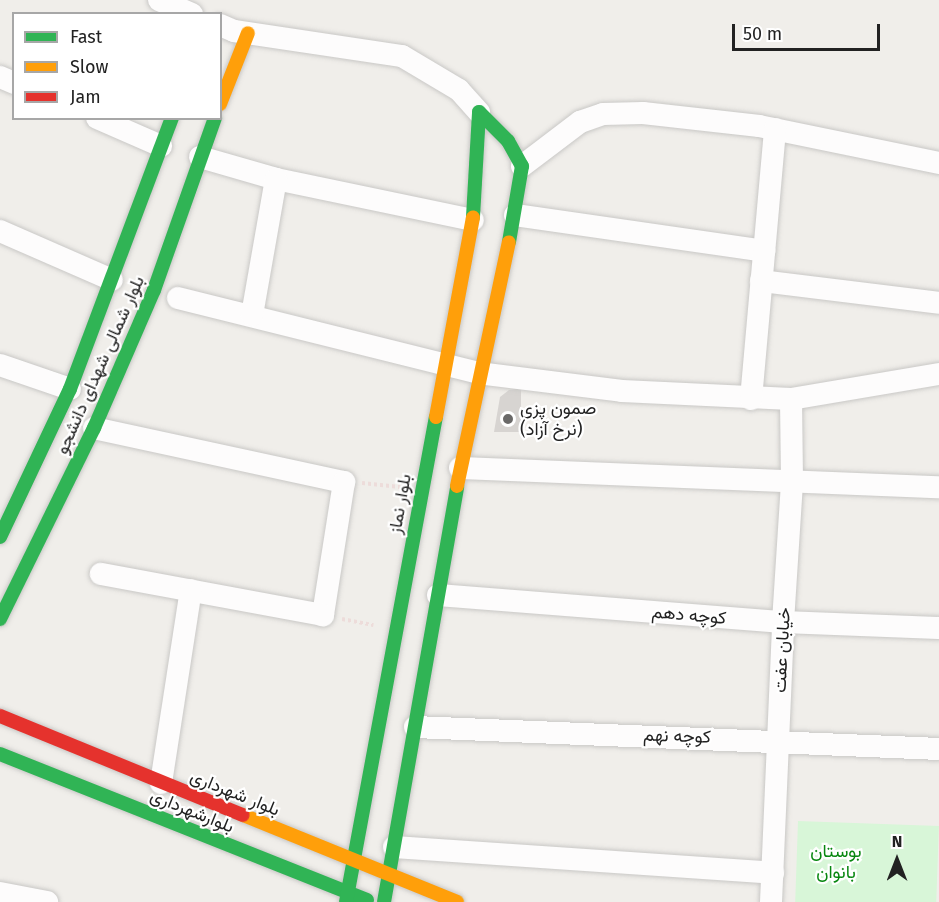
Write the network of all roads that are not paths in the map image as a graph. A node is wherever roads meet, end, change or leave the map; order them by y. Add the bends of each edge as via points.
1 (159, 0) edge
2 (187, 12) edge
3 (222, 26) edge
4 (248, 33) junction
5 (222, 99) edge
6 (479, 112) junction
7 (102, 120) edge
8 (172, 120) edge
9 (214, 120) edge
10 (775, 129) junction
11 (166, 147) junction
12 (196, 156) junction
13 (939, 163) edge
14 (522, 166) junction
15 (276, 179) junction
16 (515, 215) junction
17 (472, 220) junction
18 (0, 231) edge
19 (764, 251) junction
20 (112, 280) junction
21 (761, 281) junction
22 (178, 298) dead end
23 (939, 303) edge
24 (252, 315) junction
25 (445, 364) junction
26 (0, 365) edge
27 (938, 371) edge
28 (478, 372) junction
29 (70, 389) junction
30 (750, 399) junction
31 (791, 399) junction
32 (94, 428) junction
33 (459, 468) junction
34 (792, 481) junction
35 (939, 487) edge
36 (3, 525) edge
37 (101, 574) dead end
38 (191, 590) junction
39 (438, 595) junction
40 (0, 619) edge
41 (783, 622) junction
42 (939, 628) edge
43 (0, 716) edge
44 (415, 727) junction
45 (778, 740) junction
46 (939, 748) edge
47 (0, 754) edge
48 (161, 783) junction
49 (394, 847) junction
50 (353, 860) junction
51 (773, 873) junction
52 (389, 874) junction
53 (0, 893) edge
54 (347, 897) edge
55 (47, 902) edge
56 (371, 902) edge
57 (384, 902) edge
58 (457, 902) edge
59 (771, 902) edge

1 - 2 street
3 - 4 street
4 - 5 main road
4 - 6 street via 402,56 459,90
6 - 14 main road via 508,141
6 - 17 main road, بلوار نماز
7 - 11 street
8 - 11 main road, بلوار شمالی شهدای دانشجو
9 - 12 main road, بلوار شمالی شهدای دانشجو
10 - 13 street
10 - 14 street via 643,113 603,114 580,122
10 - 19 street
11 - 20 main road, بلوار شمالی شهدای دانشجو
12 - 15 street
12 - 32 main road, بلوار شمالی شهدای دانشجو via 154,290
14 - 16 main road
15 - 17 street
15 - 24 street
16 - 19 street
16 - 28 main road
17 - 25 main road, بلوار نماز
18 - 20 street
19 - 21 street
20 - 29 main road, بلوار شمالی شهدای دانشجو
21 - 23 street
21 - 30 street
22 - 24 street
24 - 25 street
25 - 28 street
25 - 50 main road, بلوار نماز
26 - 29 street
27 - 31 street
28 - 30 street via 622,391
28 - 33 main road
29 - 36 main road, بلوار شمالی شهدای دانشجو
30 - 31 street
31 - 34 street, خیابان عفت
32 - 38 street via 344,482 323,615
32 - 40 main road, بلوار شمالی شهدای دانشجو
33 - 34 street
33 - 39 main road
34 - 35 street
34 - 41 street, خیابان عفت
37 - 38 street
38 - 48 street
39 - 41 street, کوچه دهم
39 - 44 main road
41 - 42 street, کوچه دهم
41 - 45 street, خیابان عفت
43 - 48 main road, بلوار شهرداری
44 - 45 street, کوچه نهم
44 - 49 main road
45 - 46 street, کوچه نهم
45 - 51 street, خیابان عفت
47 - 54 main road, بلوارشهرداری
48 - 50 main road, بلوار شهرداری
49 - 51 street
49 - 52 main road
50 - 52 main road, بلوار شهرداری
50 - 54 main road, بلوار نماز
51 - 59 street, خیابان عفت
52 - 57 main road
52 - 58 main road, بلوار شهرداری
53 - 55 street
54 - 56 main road, بلوارشهرداری

